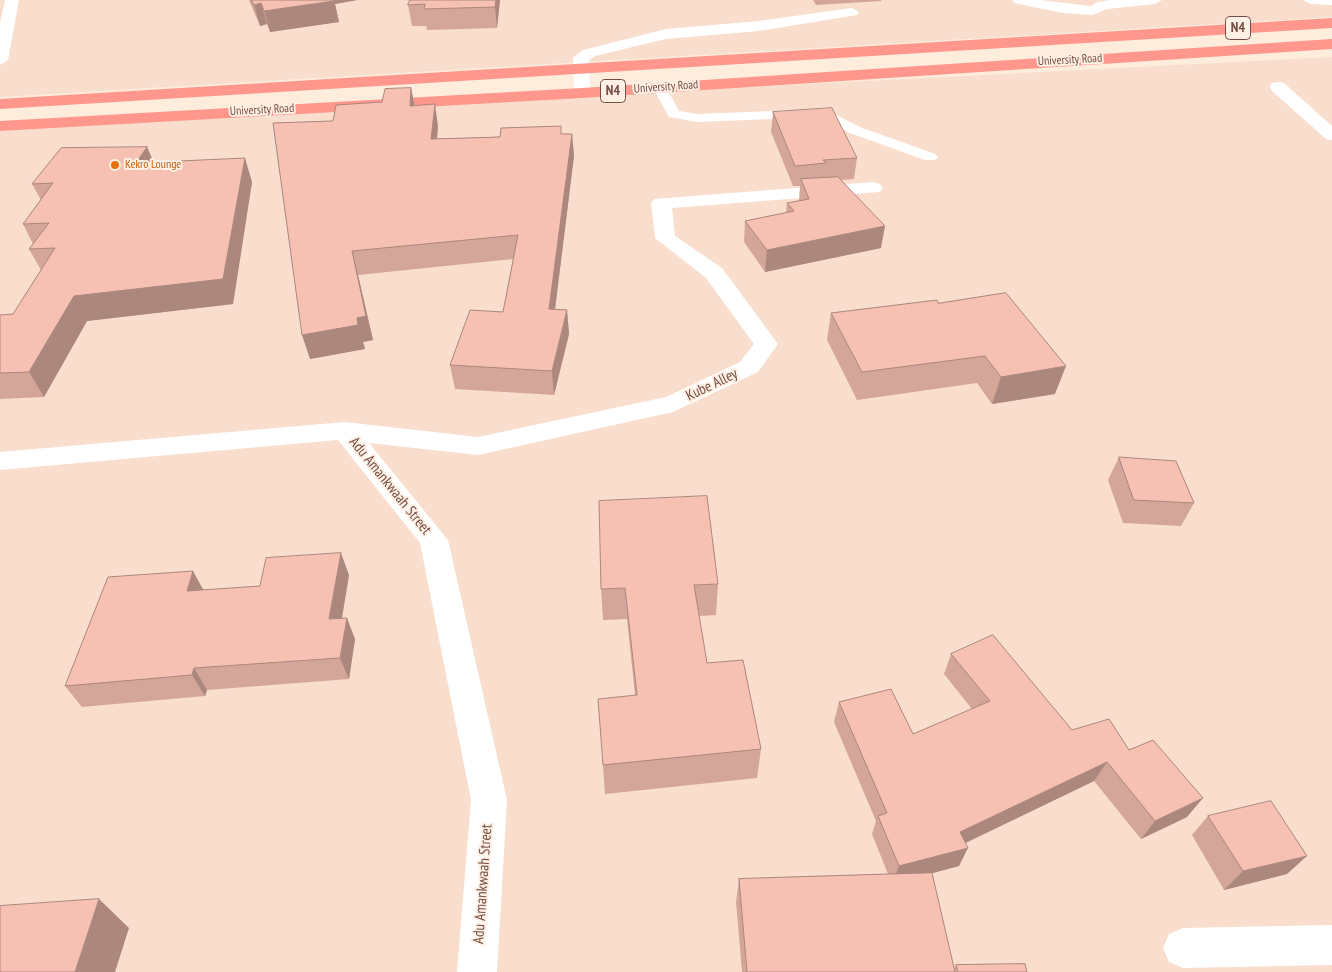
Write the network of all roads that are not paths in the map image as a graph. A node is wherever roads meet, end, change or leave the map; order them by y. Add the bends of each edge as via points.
1 (12, 0) edge
2 (1019, 0) edge
3 (1155, 0) edge
4 (1310, 0) edge
5 (1332, 1) edge
6 (852, 12) dead end
7 (1332, 23) edge
8 (1332, 44) edge
9 (0, 60) edge
10 (580, 69) junction
11 (1278, 87) dead end
12 (660, 88) junction
13 (582, 93) junction
14 (0, 104) edge
15 (0, 126) edge
16 (1332, 135) edge
17 (930, 157) dead end
18 (874, 188) dead end
19 (346, 431) junction
20 (0, 461) edge
21 (1332, 945) edge
22 (1183, 948) dead end
23 (477, 972) edge

1 - 9 street
2 - 3 street via 1093,11 1103,5
4 - 5 street
6 - 10 street via 759,26 666,34 583,55
7 - 10 highway, University Road / N4
8 - 12 highway, University Road / N4
10 - 13 street
10 - 14 highway, University Road / N4
11 - 16 street
12 - 13 highway, University Road / N4
12 - 17 lane via 674,114 697,118 798,114 834,118 855,130
13 - 15 highway, University Road / N4
18 - 19 street, Kube Alley via 660,203 665,238 714,273 766,344 749,367 673,404 478,446
19 - 20 street, Adu Amankwaah Street
19 - 23 street, Adu Amankwaah Street via 434,540 489,800
21 - 22 street

